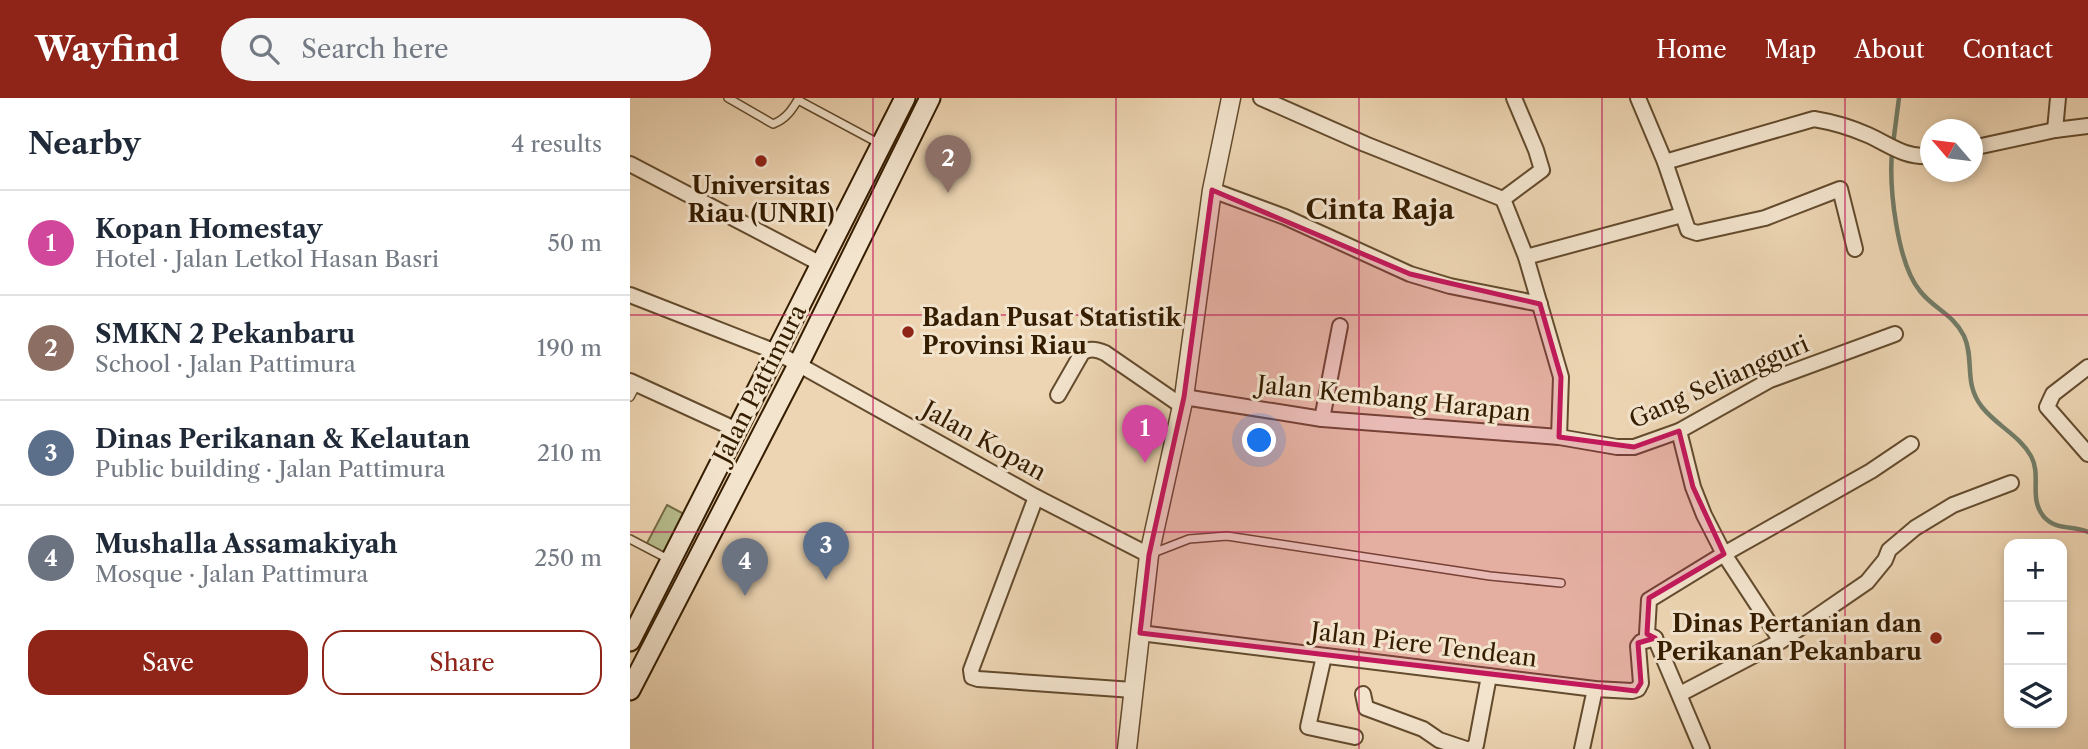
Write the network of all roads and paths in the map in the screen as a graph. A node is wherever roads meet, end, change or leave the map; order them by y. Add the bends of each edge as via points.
1 (728, 98) edge
2 (905, 98) edge
3 (930, 98) edge
4 (1231, 98) edge
5 (1261, 98) edge
6 (1514, 98) edge
7 (1638, 98) edge
8 (2058, 98) edge
9 (798, 99) edge
10 (2088, 126) edge
11 (2055, 130) junction
12 (881, 144) junction
13 (1983, 146) edge
14 (1920, 156) edge
15 (1665, 162) junction
16 (630, 164) edge
17 (1212, 190) junction
18 (1503, 199) junction
19 (1682, 215) junction
20 (1855, 249) dead end
21 (1526, 257) junction
22 (821, 264) junction
23 (630, 295) edge
24 (1540, 304) junction
25 (1340, 326) dead end
26 (1895, 334) dead end
27 (776, 352) junction
28 (799, 363) junction
29 (2088, 367) edge
30 (632, 387) edge
31 (1058, 395) dead end
32 (1183, 401) junction
33 (1322, 419) junction
34 (737, 430) junction
35 (1679, 431) junction
36 (1559, 438) junction
37 (1911, 444) dead end
38 (2088, 454) edge
39 (2011, 483) dead end
40 (1036, 497) junction
41 (630, 539) edge
42 (1724, 554) junction
43 (1149, 555) junction
44 (671, 560) junction
45 (1561, 583) dead end
46 (1140, 633) junction
47 (1655, 638) junction
48 (630, 641) edge
49 (1782, 641) junction
50 (1324, 656) junction
51 (1489, 676) junction
52 (630, 690) edge
53 (1133, 690) junction
54 (1595, 690) junction
55 (1363, 694) dead end
56 (1680, 694) junction
57 (1355, 737) dead end
58 (1127, 749) edge
59 (1469, 749) edge
60 (1582, 749) edge
61 (1702, 749) edge

1 - 9 lane via 773,124 782,121
2 - 12 main road, Jalan Pattimura
3 - 28 main road, Jalan Pattimura
4 - 17 street
5 - 18 street
6 - 18 street via 1542,170
7 - 15 street
8 - 11 street
9 - 12 lane
10 - 11 street
11 - 13 street
12 - 22 main road, Jalan Pattimura
14 - 15 street via 1905,155 1868,135 1814,119
15 - 19 street
16 - 22 street
17 - 24 street via 1285,217 1410,274
17 - 32 street
18 - 21 street
19 - 20 street via 1688,230 1697,233 1765,218 1840,189
19 - 21 street
21 - 24 street
22 - 27 main road, Jalan Pattimura
23 - 27 street, Jalan Kopan
24 - 36 street via 1561,377
25 - 33 street
26 - 35 street, Gang Seliangguri via 1770,380
27 - 28 street, Jalan Kopan
27 - 34 main road, Jalan Pattimura
28 - 40 street, Jalan Kopan
28 - 52 main road, Jalan Pattimura
29 - 38 street via 2053,394 2047,407
30 - 34 street
31 - 32 street via 1082,354 1097,350
32 - 33 street, Jalan Kembang Harapan
32 - 43 street
33 - 36 street, Jalan Kembang Harapan
34 - 44 main road, Jalan Pattimura
35 - 36 street, Gang Seliangguri via 1634,447
35 - 42 street via 1696,496
37 - 42 street
39 - 49 street via 1953,505 1915,528 1889,550 1867,582
40 - 43 street, Jalan Kopan
40 - 53 street via 972,677
41 - 44 lane
42 - 47 street via 1649,600 1647,634
42 - 49 street
43 - 45 lane via 1189,538 1227,536
43 - 46 street
44 - 48 main road, Jalan Pattimura
46 - 50 street, Jalan Piere Tendean
46 - 53 street
47 - 54 street, Jalan Piere Tendean via 1638,646 1638,689
47 - 56 street
49 - 56 street
50 - 51 street, Jalan Piere Tendean
50 - 57 street via 1308,727
51 - 54 street, Jalan Piere Tendean
51 - 59 street via 1476,745
53 - 58 street
54 - 60 street
55 - 59 street via 1366,708
56 - 61 street

